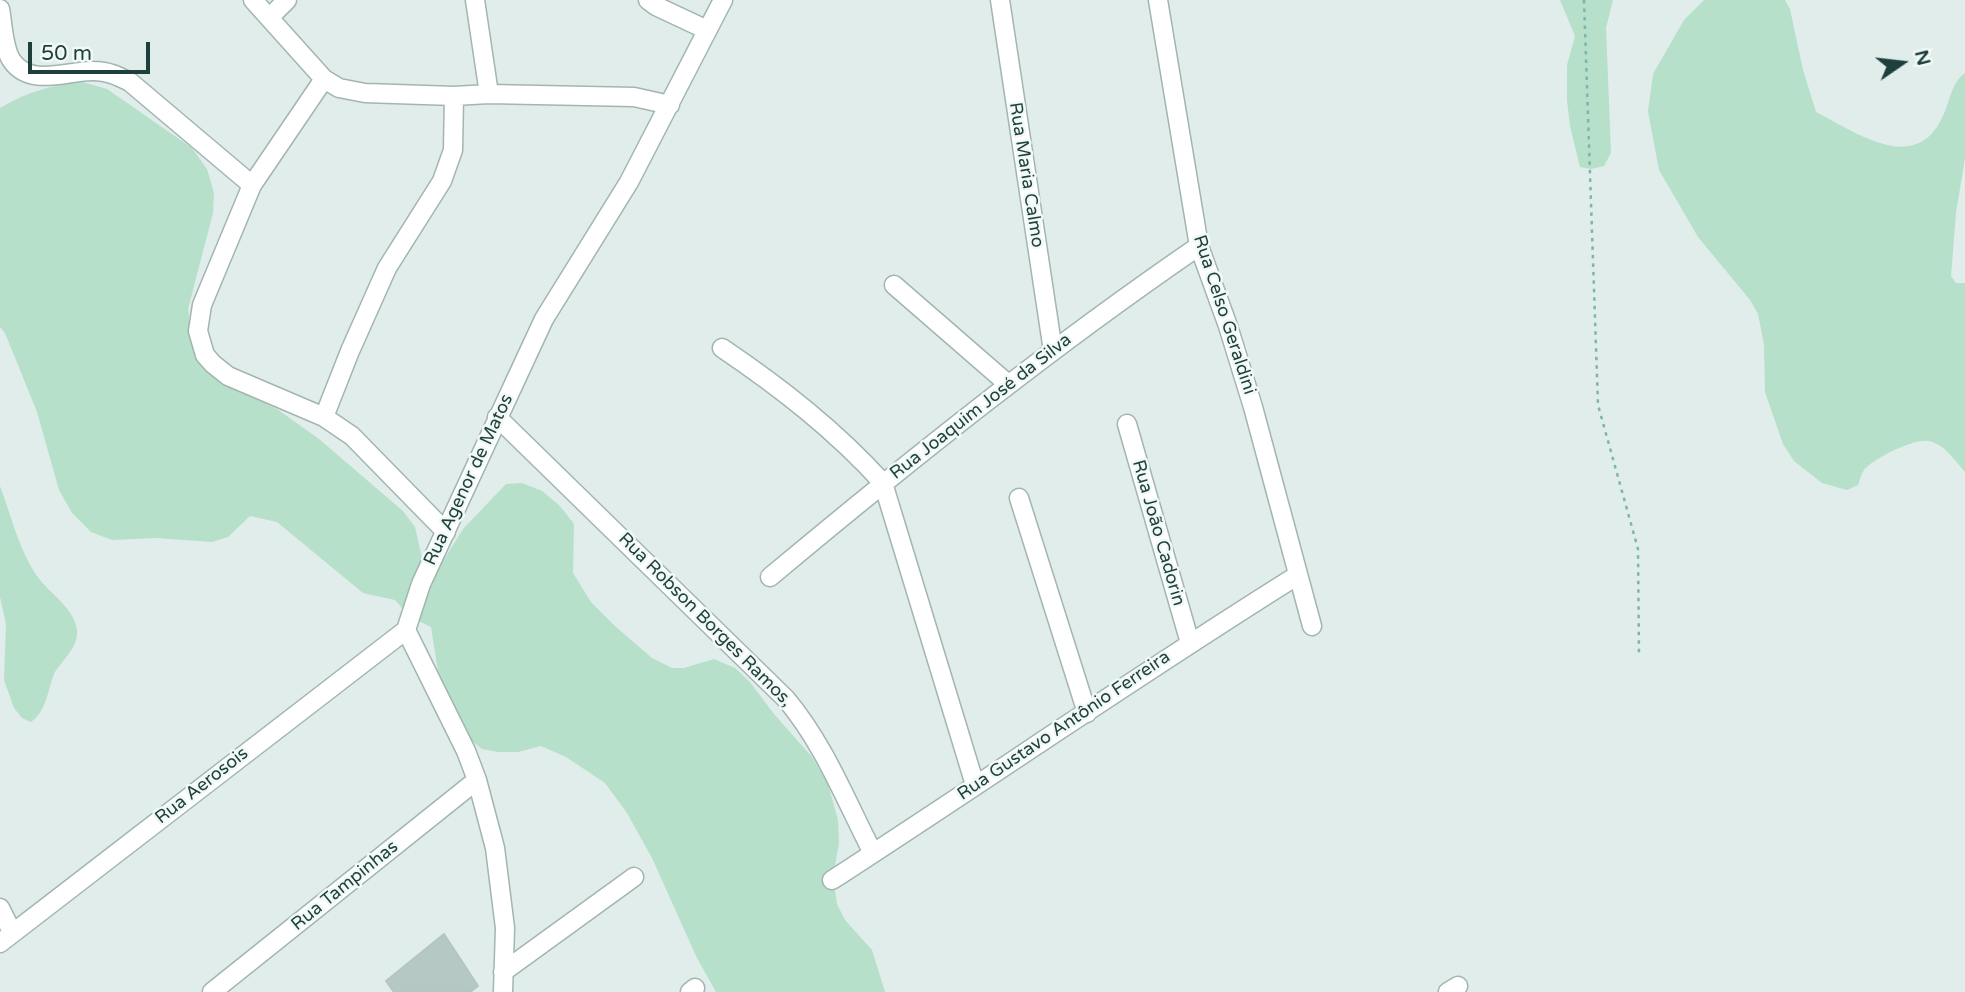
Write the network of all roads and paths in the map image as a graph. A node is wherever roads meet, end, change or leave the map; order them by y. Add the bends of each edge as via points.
1 (253, 0) edge
2 (287, 0) edge
3 (475, 0) edge
4 (648, 0) edge
5 (723, 0) edge
6 (1000, 0) edge
7 (1158, 0) edge
8 (1584, 0) edge
9 (0, 9) edge
10 (270, 18) junction
11 (706, 30) junction
12 (324, 79) junction
13 (489, 94) junction
14 (454, 96) junction
15 (670, 105) junction
16 (252, 186) junction
17 (1199, 246) junction
18 (894, 285) dead end
19 (722, 348) dead end
20 (1053, 351) junction
21 (1008, 384) junction
22 (324, 417) junction
23 (498, 417) junction
24 (1127, 424) dead end
25 (883, 483) junction
26 (1019, 498) dead end
27 (446, 532) junction
28 (1298, 575) junction
29 (771, 577) dead end
30 (1312, 626) dead end
31 (406, 631) junction
32 (1190, 643) junction
33 (1639, 657) dead end
34 (1087, 713) junction
35 (477, 780) junction
36 (975, 785) junction
37 (873, 853) junction
38 (634, 877) dead end
39 (832, 880) dead end
40 (1, 908) edge
41 (6, 938) edge
42 (503, 972) junction
43 (212, 992) edge
44 (503, 992) edge

1 - 10 street
2 - 10 street
3 - 13 street
4 - 11 street
5 - 11 street, Rua Agenor de Matos
6 - 20 street, Rua Maria Calmo
7 - 17 street, Rua Celso Geraldini
8 - 33 path via 1598,405 1638,549
9 - 16 street via 11,60 29,75 112,73 130,82
10 - 12 street
11 - 15 street, Rua Agenor de Matos
12 - 14 street via 339,88 365,93
12 - 16 street
13 - 14 street
13 - 15 street via 634,97
14 - 22 street via 453,150 442,181 387,268
15 - 23 street, Rua Agenor de Matos via 629,182 544,319
16 - 22 street via 201,305 198,331 205,355 228,376
17 - 20 street, Rua Joaquim José da Silva
17 - 28 street, Rua Celso Geraldini via 1239,360
18 - 21 street
19 - 25 street via 821,420
20 - 21 street, Rua Joaquim José da Silva
21 - 25 street, Rua Joaquim José da Silva
22 - 27 street via 352,436
23 - 27 street, Rua Agenor de Matos
23 - 37 street, Rua Robson Borges Ramos, via 794,709 817,741
24 - 32 street, Rua João Cadorin
25 - 29 street
25 - 36 street, Rua Joaquim José da Silva
26 - 34 street
27 - 31 street, Rua Agenor de Matos via 421,584
28 - 30 street, Rua Celso Geraldini
28 - 32 street, Rua Gustavo Antônio Ferreira
31 - 35 street
31 - 41 street, Rua Aerosois
32 - 34 street, Rua Gustavo Antônio Ferreira
34 - 36 street, Rua Gustavo Antônio Ferreira
35 - 42 street via 495,848 505,928
35 - 43 street, Rua Tampinhas
36 - 37 street, Rua Gustavo Antônio Ferreira
37 - 39 street, Rua Gustavo Antônio Ferreira
38 - 42 street
40 - 41 street
42 - 44 street

